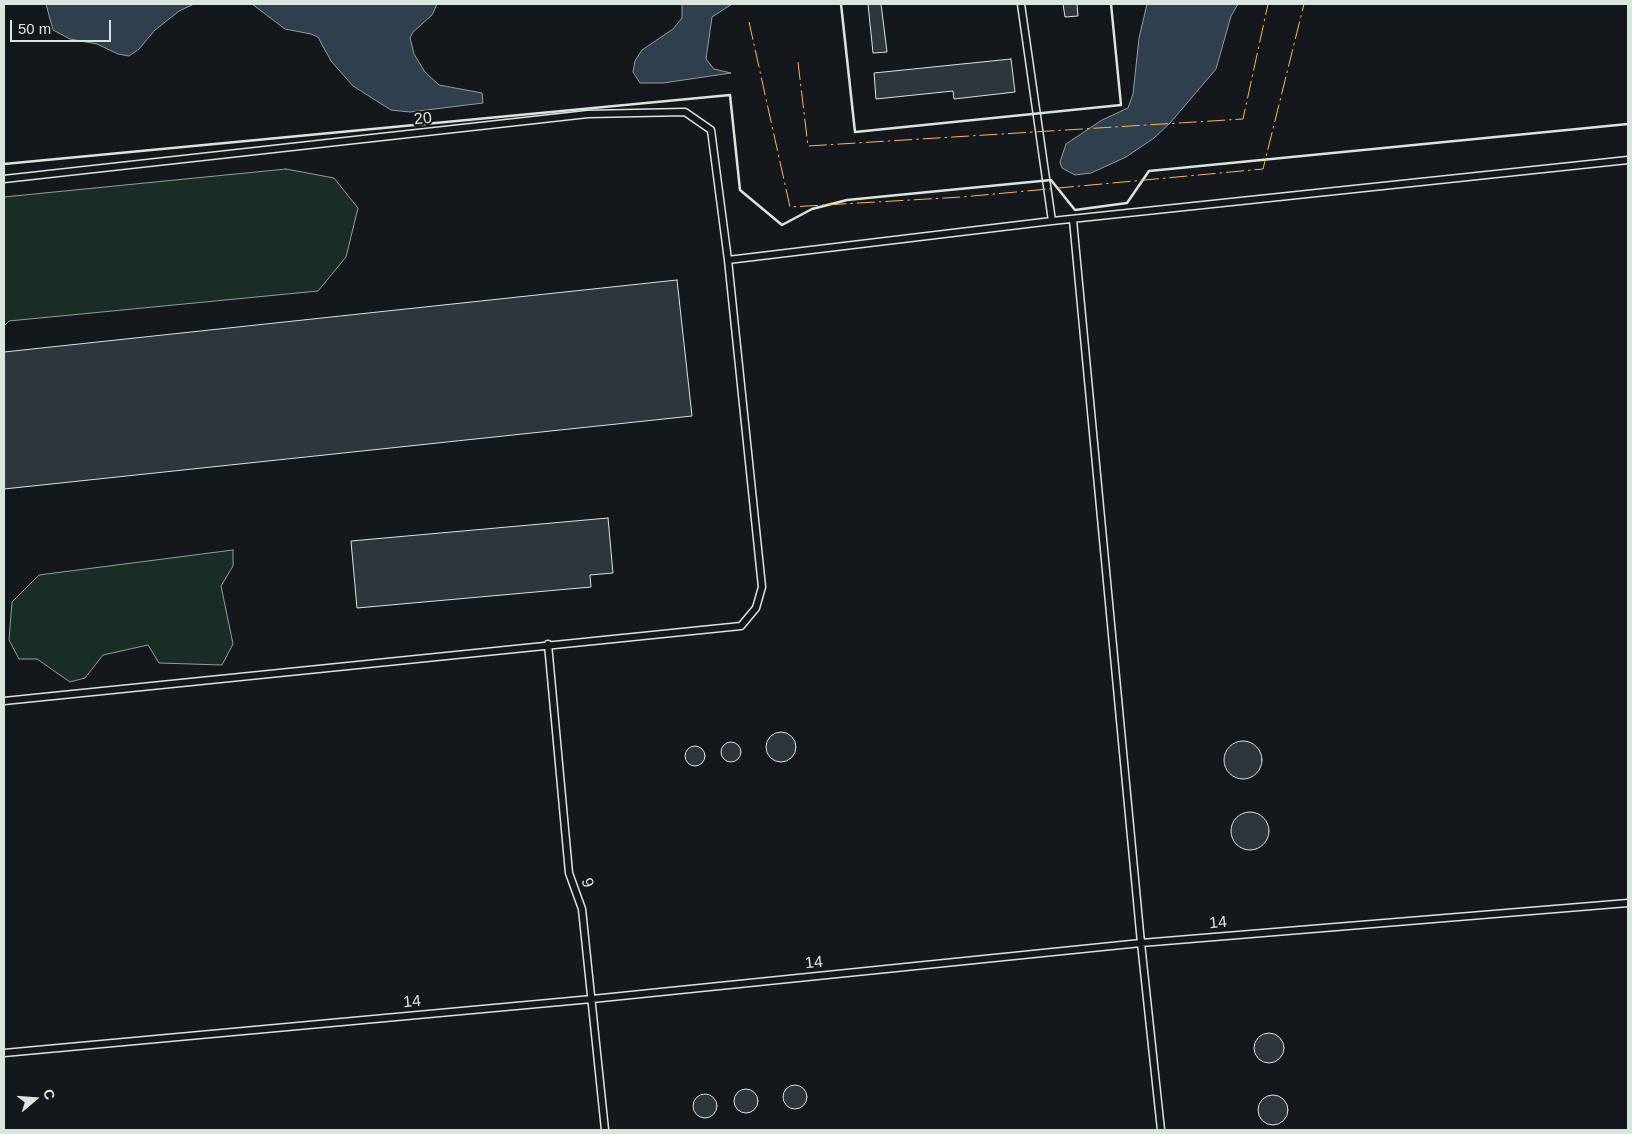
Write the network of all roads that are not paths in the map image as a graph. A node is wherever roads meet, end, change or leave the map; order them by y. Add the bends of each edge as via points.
1 (1021, 4) edge
2 (1628, 160) edge
3 (4, 179) edge
4 (1073, 220) junction
5 (1052, 221) junction
6 (728, 260) junction
7 (548, 644) junction
8 (4, 701) edge
9 (1628, 903) edge
10 (1141, 944) junction
11 (592, 1000) junction
12 (4, 1053) edge
13 (605, 1130) edge
14 (1161, 1130) edge

1 - 5 lane
2 - 4 lane
3 - 6 lane, 20 / 20 via 588,114 685,112 711,130
4 - 5 lane
4 - 10 lane
5 - 6 lane
6 - 7 lane, 20 via 762,587 756,608 742,626
7 - 8 lane, 20
7 - 11 lane, 9 / 9 via 569,873 582,909
9 - 10 lane, 14 / 14
10 - 11 lane, 14 / 14
10 - 14 lane
11 - 12 lane, 14 / 14
11 - 13 lane, 9 / 9

